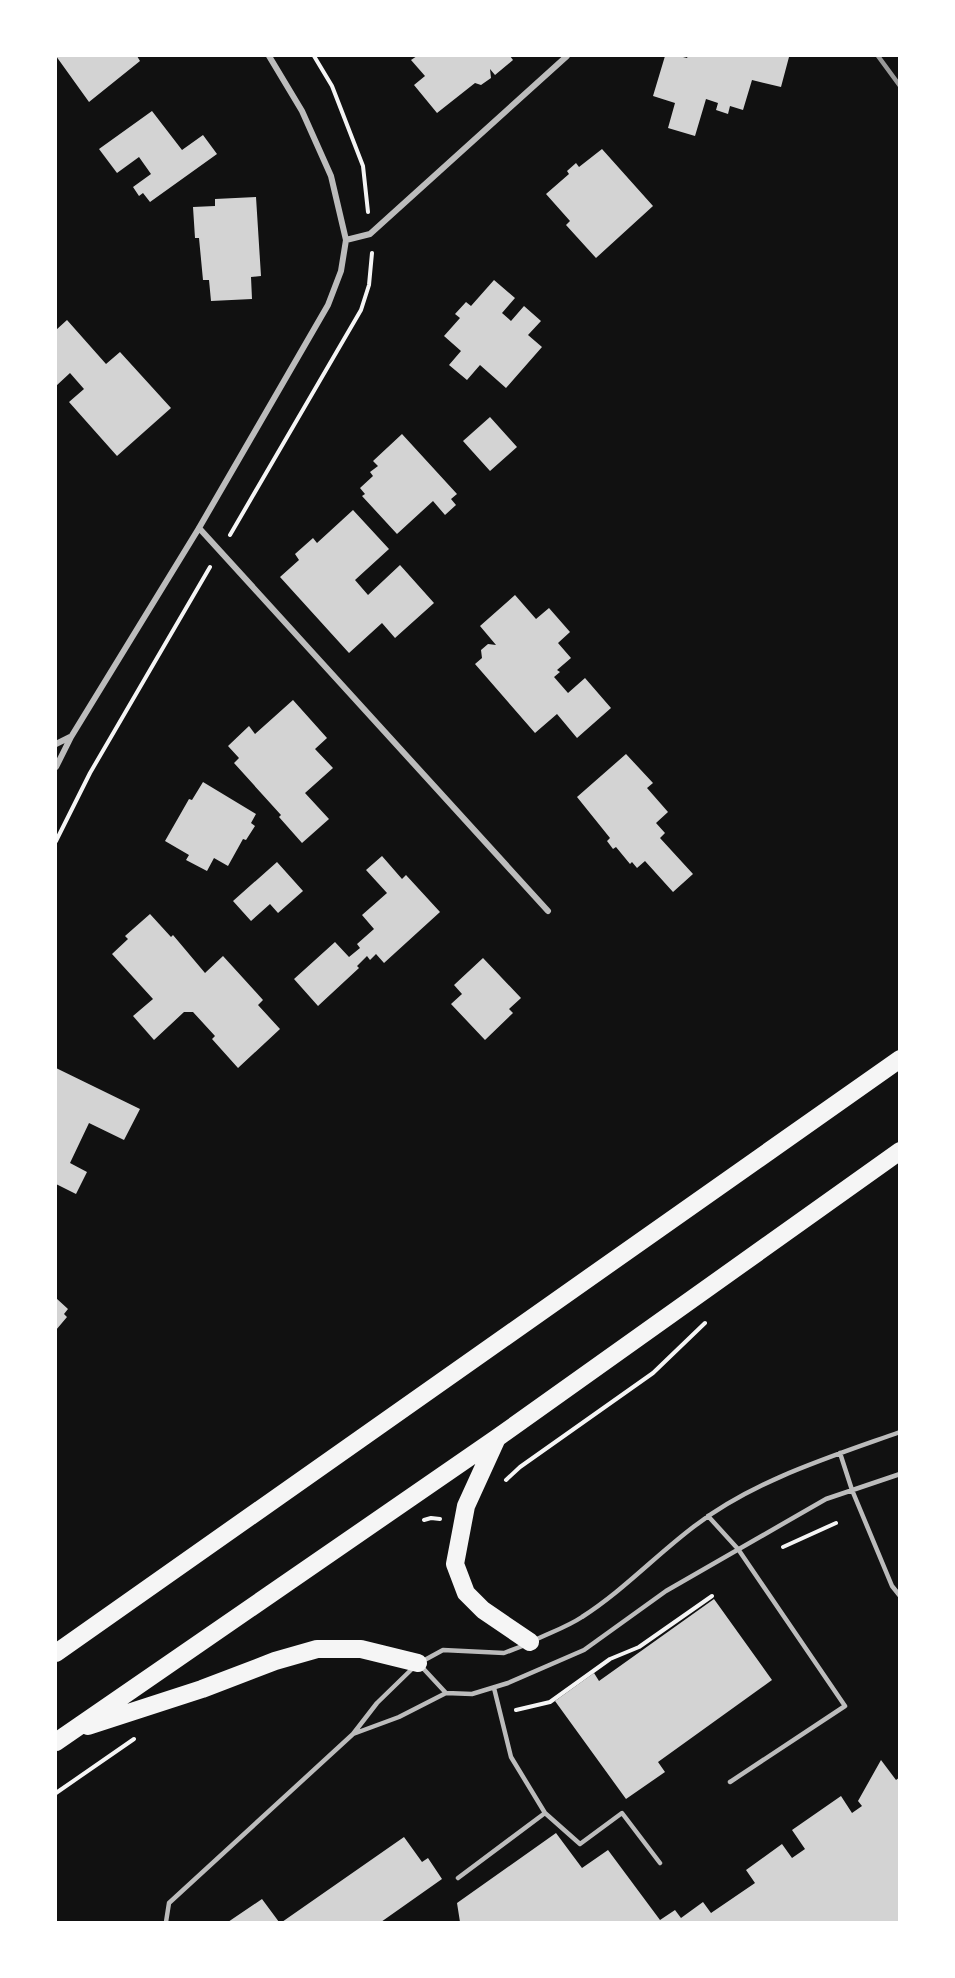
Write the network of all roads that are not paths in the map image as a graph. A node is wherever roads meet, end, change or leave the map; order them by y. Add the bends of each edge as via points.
1 (269, 56) edge
2 (567, 56) edge
3 (346, 240) junction
4 (199, 528) junction
5 (71, 737) junction
6 (56, 744) edge
7 (56, 767) edge
8 (548, 911) dead end
9 (900, 1059) edge
10 (900, 1151) edge
11 (900, 1432) edge
12 (497, 1438) junction
13 (840, 1454) junction
14 (900, 1474) edge
15 (852, 1490) junction
16 (708, 1516) junction
17 (738, 1550) junction
18 (900, 1596) edge
19 (530, 1642) junction
20 (56, 1653) edge
21 (418, 1663) junction
22 (494, 1688) junction
23 (446, 1693) junction
24 (354, 1734) junction
25 (63, 1737) edge
26 (730, 1782) dead end
27 (545, 1813) junction
28 (660, 1863) dead end
29 (458, 1878) dead end
30 (166, 1923) edge

1 - 3 street via 302,111 331,177
2 - 3 street via 370,234
3 - 4 street via 341,271 328,305
4 - 5 street
4 - 8 street
5 - 6 street
5 - 7 street
9 - 20 highway
10 - 12 highway
11 - 13 lane
12 - 19 highway via 466,1506 455,1564 466,1593 483,1610
12 - 25 highway
13 - 15 lane
13 - 16 lane via 735,1499
14 - 15 lane
15 - 17 lane via 826,1499
15 - 18 lane via 892,1586
16 - 17 lane
16 - 19 lane via 581,1618
17 - 22 lane via 666,1591 584,1650
17 - 26 lane via 844,1706
19 - 21 lane via 504,1653 443,1650
21 - 23 lane
21 - 24 lane via 377,1703
21 - 25 highway via 361,1649 317,1649
22 - 23 lane via 472,1694
22 - 27 lane via 511,1757
23 - 24 lane
24 - 30 lane via 169,1903
27 - 28 lane via 580,1844 622,1813
27 - 29 lane

